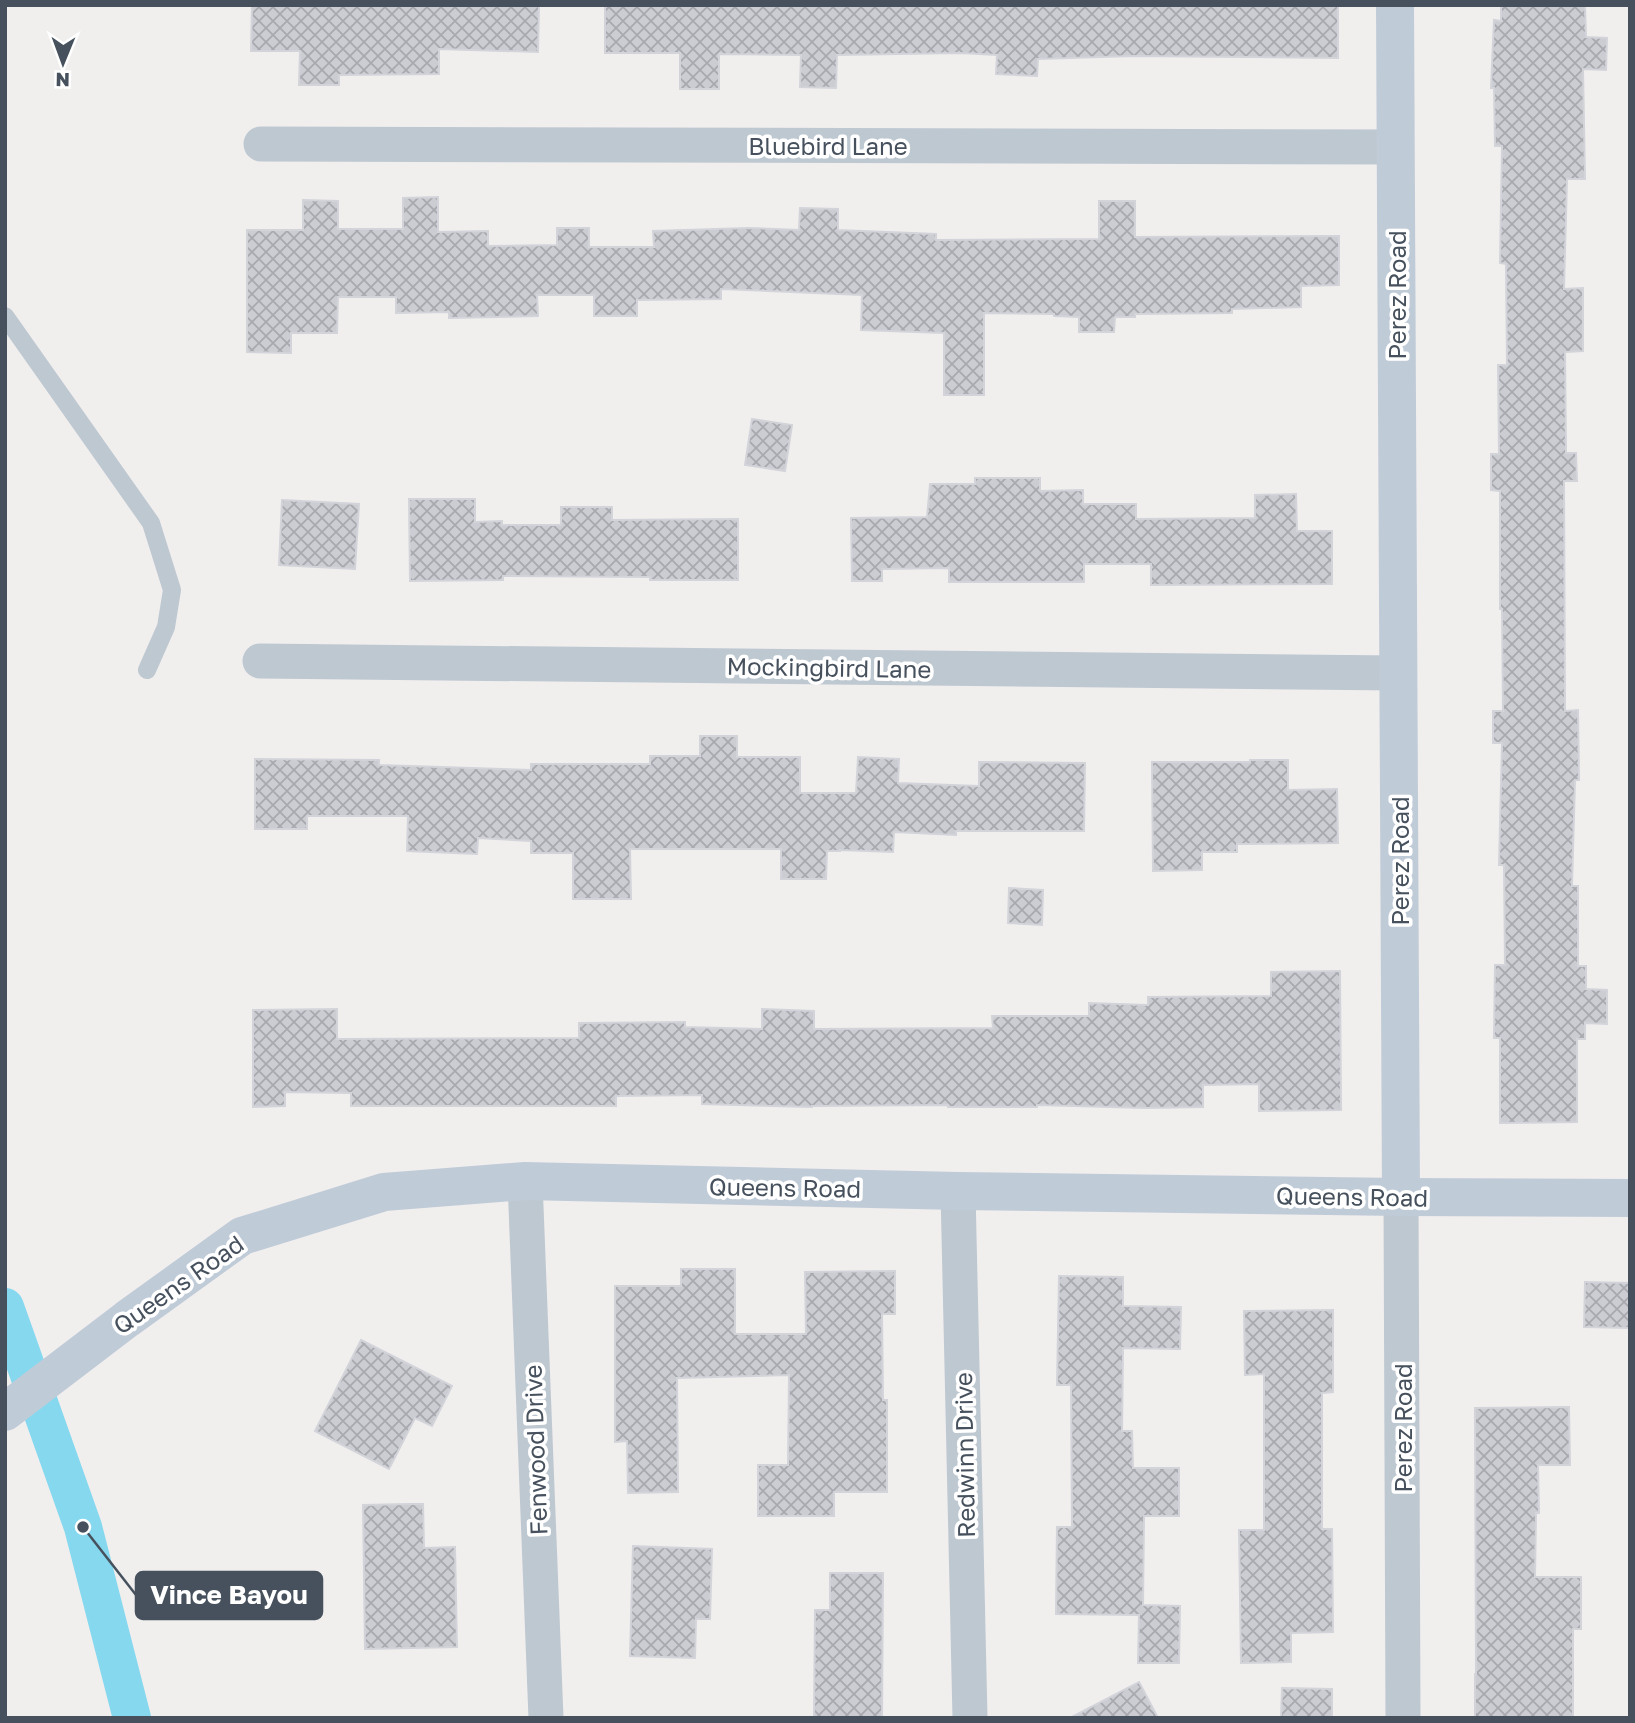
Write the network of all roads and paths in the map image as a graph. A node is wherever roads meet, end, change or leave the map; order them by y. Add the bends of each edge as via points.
1 (1395, 5) edge
2 (261, 144) dead end
3 (1395, 147) junction
4 (5, 316) edge
5 (260, 662) dead end
6 (148, 670) dead end
7 (1398, 673) junction
8 (525, 1181) junction
9 (958, 1191) junction
10 (1401, 1197) junction
11 (1630, 1198) edge
12 (5, 1412) edge
13 (546, 1718) edge
14 (970, 1718) edge
15 (1403, 1718) edge

1 - 3 street, Perez Road
2 - 3 street, Bluebird Lane
3 - 7 street, Perez Road
4 - 6 lane via 151,523 172,590 166,626
5 - 7 street, Mockingbird Lane
7 - 10 street, Perez Road
8 - 9 street, Queens Road
8 - 12 street, Queens Road via 384,1192 242,1236
8 - 13 street, Fenwood Drive
9 - 10 street, Queens Road
9 - 14 street, Redwinn Drive
10 - 11 street, Queens Road
10 - 15 street, Perez Road

